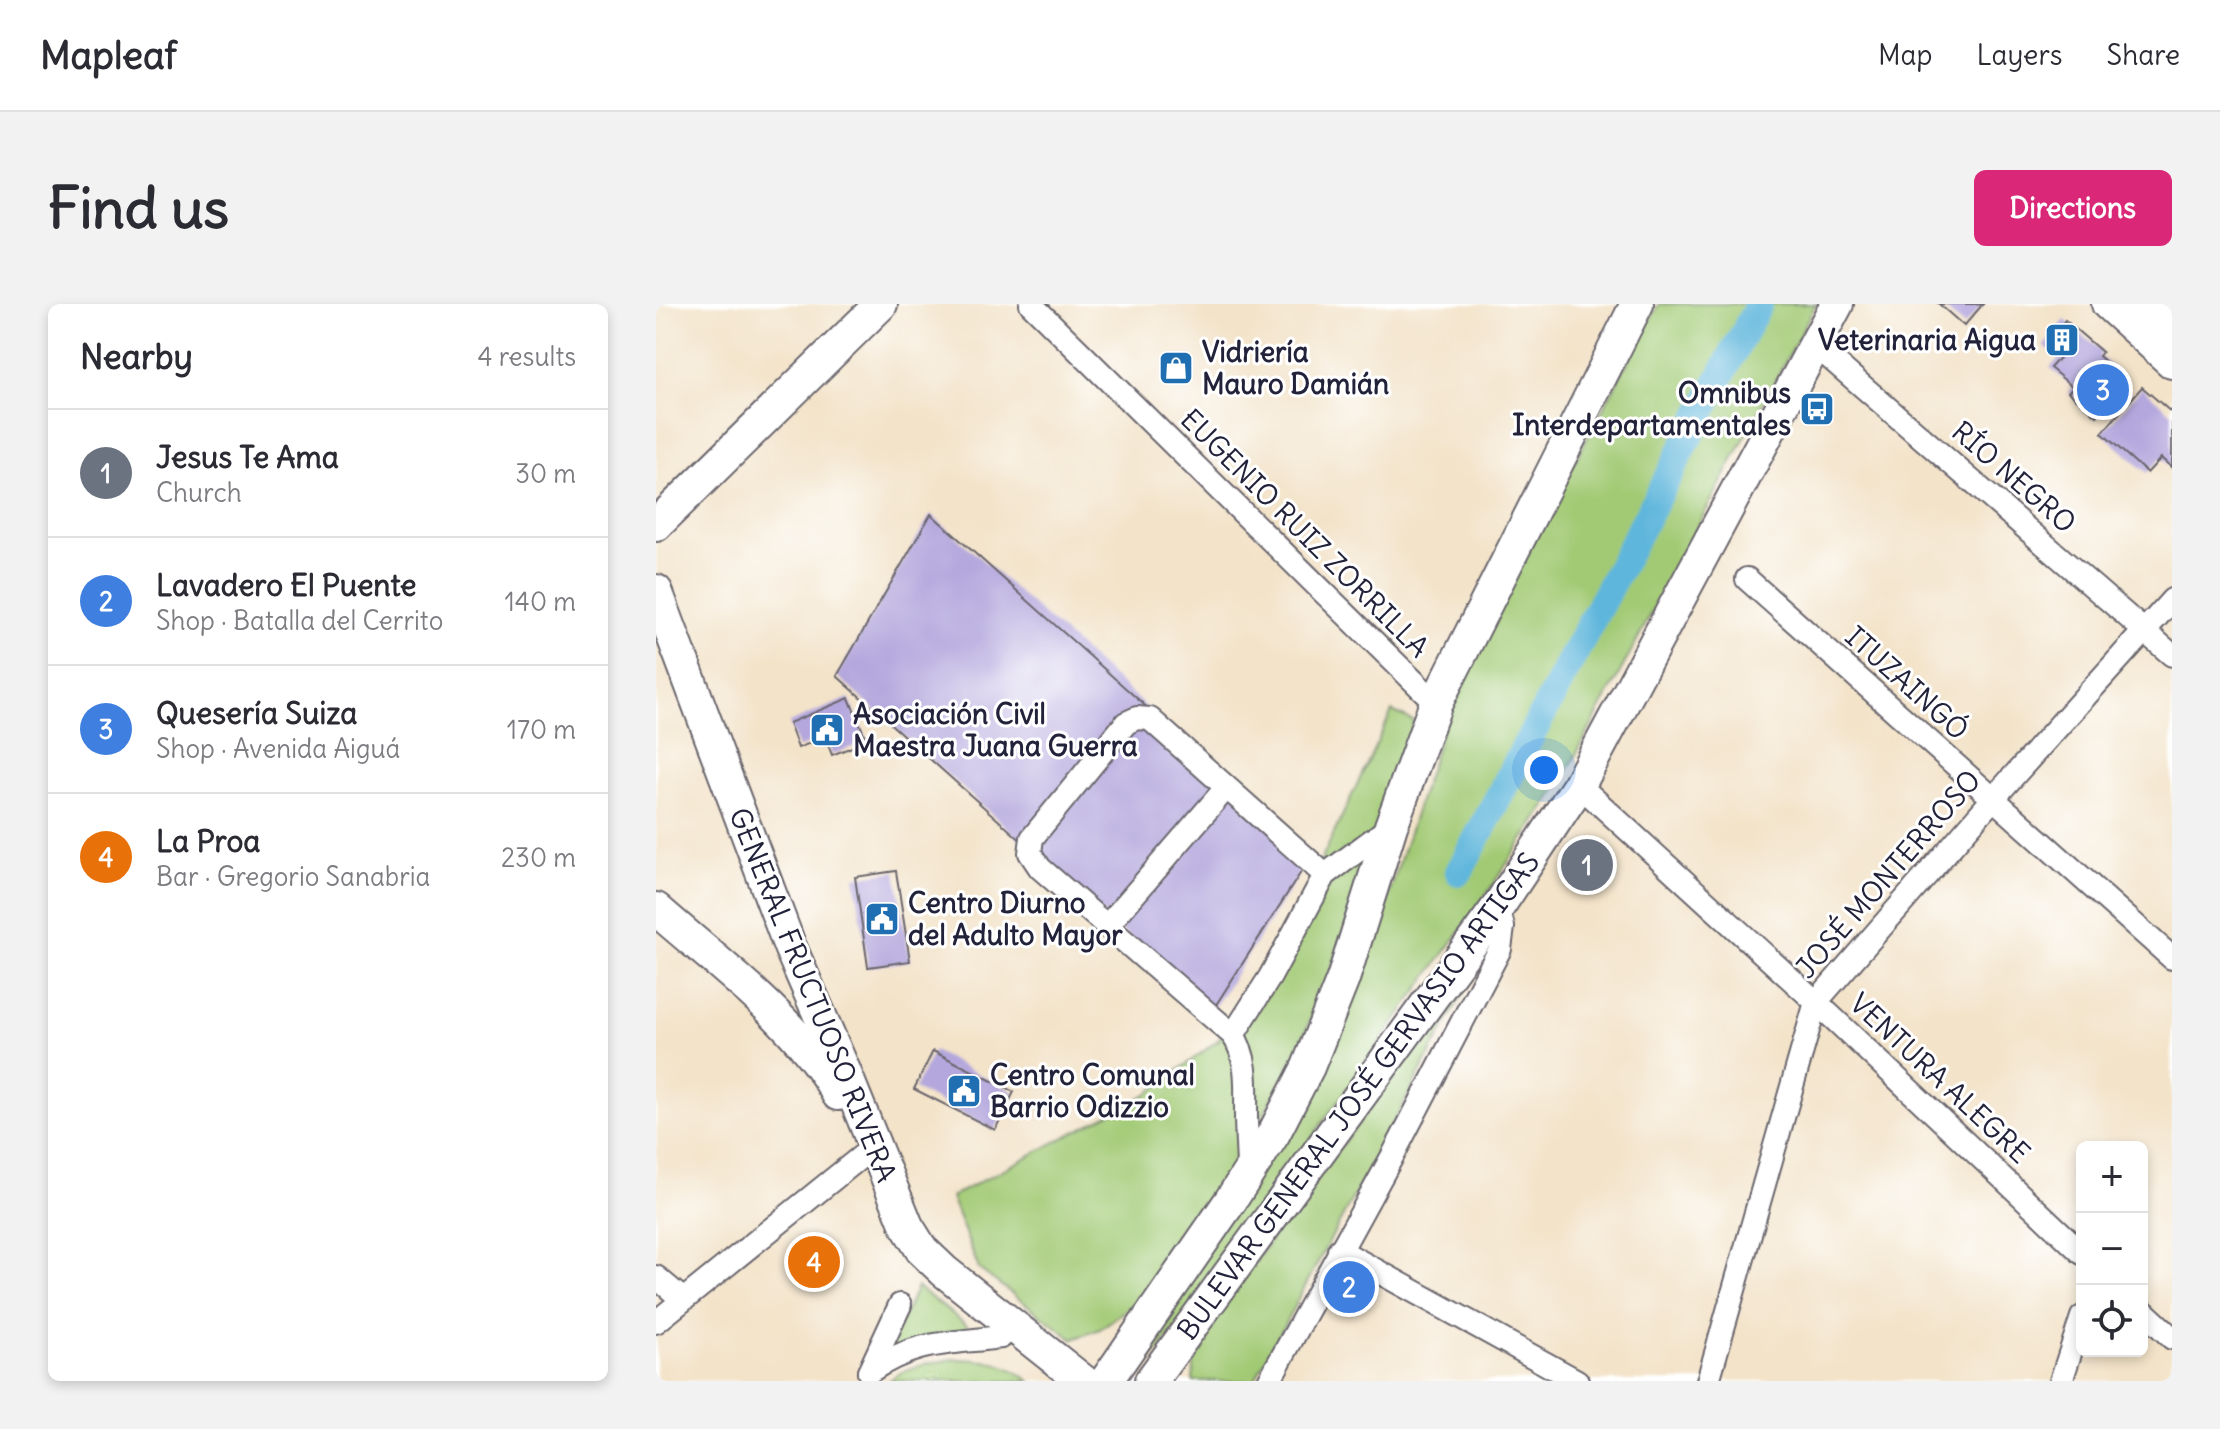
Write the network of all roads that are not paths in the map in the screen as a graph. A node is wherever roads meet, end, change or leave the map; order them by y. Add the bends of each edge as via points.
1 (881, 304) edge
2 (1031, 304) edge
3 (1637, 304) edge
4 (1837, 304) edge
5 (2108, 304) edge
6 (2163, 328) edge
7 (1815, 345) junction
8 (656, 525) edge
9 (1747, 579) dead end
10 (656, 591) edge
11 (2172, 600) edge
12 (2145, 631) junction
13 (2172, 655) edge
14 (1436, 703) junction
15 (1579, 785) junction
16 (1226, 788) junction
17 (1992, 800) junction
18 (1391, 826) junction
19 (1325, 875) junction
20 (1498, 907) junction
21 (656, 909) edge
22 (1107, 926) junction
23 (2172, 958) edge
24 (1816, 1002) junction
25 (1233, 1035) junction
26 (870, 1154) junction
27 (1248, 1173) junction
28 (2076, 1247) edge
29 (1339, 1250) junction
30 (656, 1277) edge
31 (682, 1299) junction
32 (900, 1305) dead end
33 (2148, 1316) edge
34 (656, 1322) edge
35 (2076, 1335) edge
36 (1001, 1337) junction
37 (2172, 1338) edge
38 (1037, 1355) junction
39 (866, 1377) edge
40 (1058, 1381) edge
41 (1083, 1381) edge
42 (1106, 1381) edge
43 (1151, 1381) edge
44 (1269, 1381) edge
45 (1577, 1381) edge
46 (1708, 1381) edge
47 (2061, 1381) edge

1 - 8 main road
2 - 14 street, EUGENIO RUIZ ZORRILLA
3 - 14 main road, BULEVAR GENERAL JOSÉ GERVASIO ARTIGAS
4 - 7 main road, BULEVAR GENERAL JOSÉ GERVASIO ARTIGAS
5 - 6 main road
7 - 12 street, RÍO NEGRO
7 - 15 main road, BULEVAR GENERAL JOSÉ GERVASIO ARTIGAS
9 - 17 street, ITUZAINGÓ
10 - 26 main road, GENERAL FRUCTUOSO RIVERA via 790,947 845,1073
11 - 12 street, JOSÉ MONTERROSO
12 - 13 street, RÍO NEGRO
12 - 17 street, JOSÉ MONTERROSO
14 - 18 main road, BULEVAR GENERAL JOSÉ GERVASIO ARTIGAS
15 - 20 main road, BULEVAR GENERAL JOSÉ GERVASIO ARTIGAS
15 - 24 street, VENTURA ALEGRE
16 - 19 street
16 - 22 street
16 - 22 street via 1150,719 1126,723 1032,838 1030,853 1040,868
17 - 23 street, ITUZAINGÓ
17 - 24 street, JOSÉ MONTERROSO
18 - 19 street
18 - 27 main road, BULEVAR GENERAL JOSÉ GERVASIO ARTIGAS via 1348,965 1308,1067
19 - 25 street
20 - 29 street via 1503,927 1500,949
20 - 43 main road, BULEVAR GENERAL JOSÉ GERVASIO ARTIGAS
21 - 26 main road, GENERAL FRUCTUOSO RIVERA via 802,1042 827,1075
22 - 25 street
24 - 28 street, VENTURA ALEGRE
24 - 46 street, JOSÉ MONTERROSO
25 - 27 street via 1247,1081
26 - 31 street
26 - 36 main road, GENERAL FRUCTUOSO RIVERA via 891,1230 908,1263
26 - 38 main road, GENERAL FRUCTUOSO RIVERA via 922,1250
27 - 42 main road, BULEVAR GENERAL JOSÉ GERVASIO ARTIGAS
29 - 44 street
29 - 45 street
30 - 31 street
31 - 34 street
32 - 39 street
33 - 37 street
35 - 47 street
36 - 38 main road, GENERAL FRUCTUOSO RIVERA
36 - 39 street via 904,1351
38 - 40 main road
38 - 41 main road

